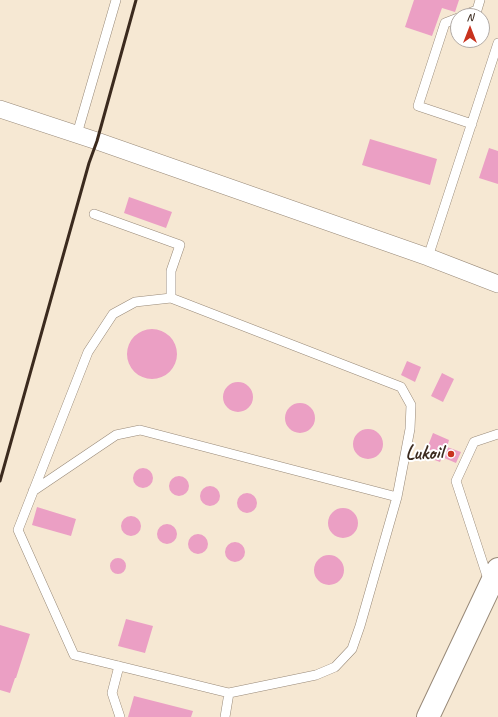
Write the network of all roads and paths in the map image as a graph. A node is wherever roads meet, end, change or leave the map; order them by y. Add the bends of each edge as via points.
1 (116, 0) edge
2 (450, 21) edge
3 (498, 44) edge
4 (0, 109) edge
5 (472, 124) junction
6 (77, 134) junction
7 (94, 214) dead end
8 (428, 257) junction
9 (498, 284) edge
10 (171, 298) junction
11 (498, 434) edge
12 (33, 491) junction
13 (397, 497) junction
14 (494, 578) edge
15 (119, 666) junction
16 (229, 692) junction
17 (120, 717) edge
18 (225, 717) edge
19 (428, 717) edge

1 - 6 lane
2 - 5 lane via 445,23 418,106
3 - 5 lane
4 - 6 street
5 - 8 lane
6 - 8 street
7 - 10 lane via 180,245 171,271
8 - 9 street
10 - 12 lane via 135,302 113,314 88,352
10 - 13 lane via 401,387 411,405 410,429
11 - 14 lane via 474,442 456,481
12 - 13 lane via 116,435 140,430
12 - 15 lane via 18,530 74,655
13 - 16 lane via 352,649 335,667 316,675
14 - 19 main road
15 - 16 lane
15 - 17 lane via 112,693
16 - 18 lane

